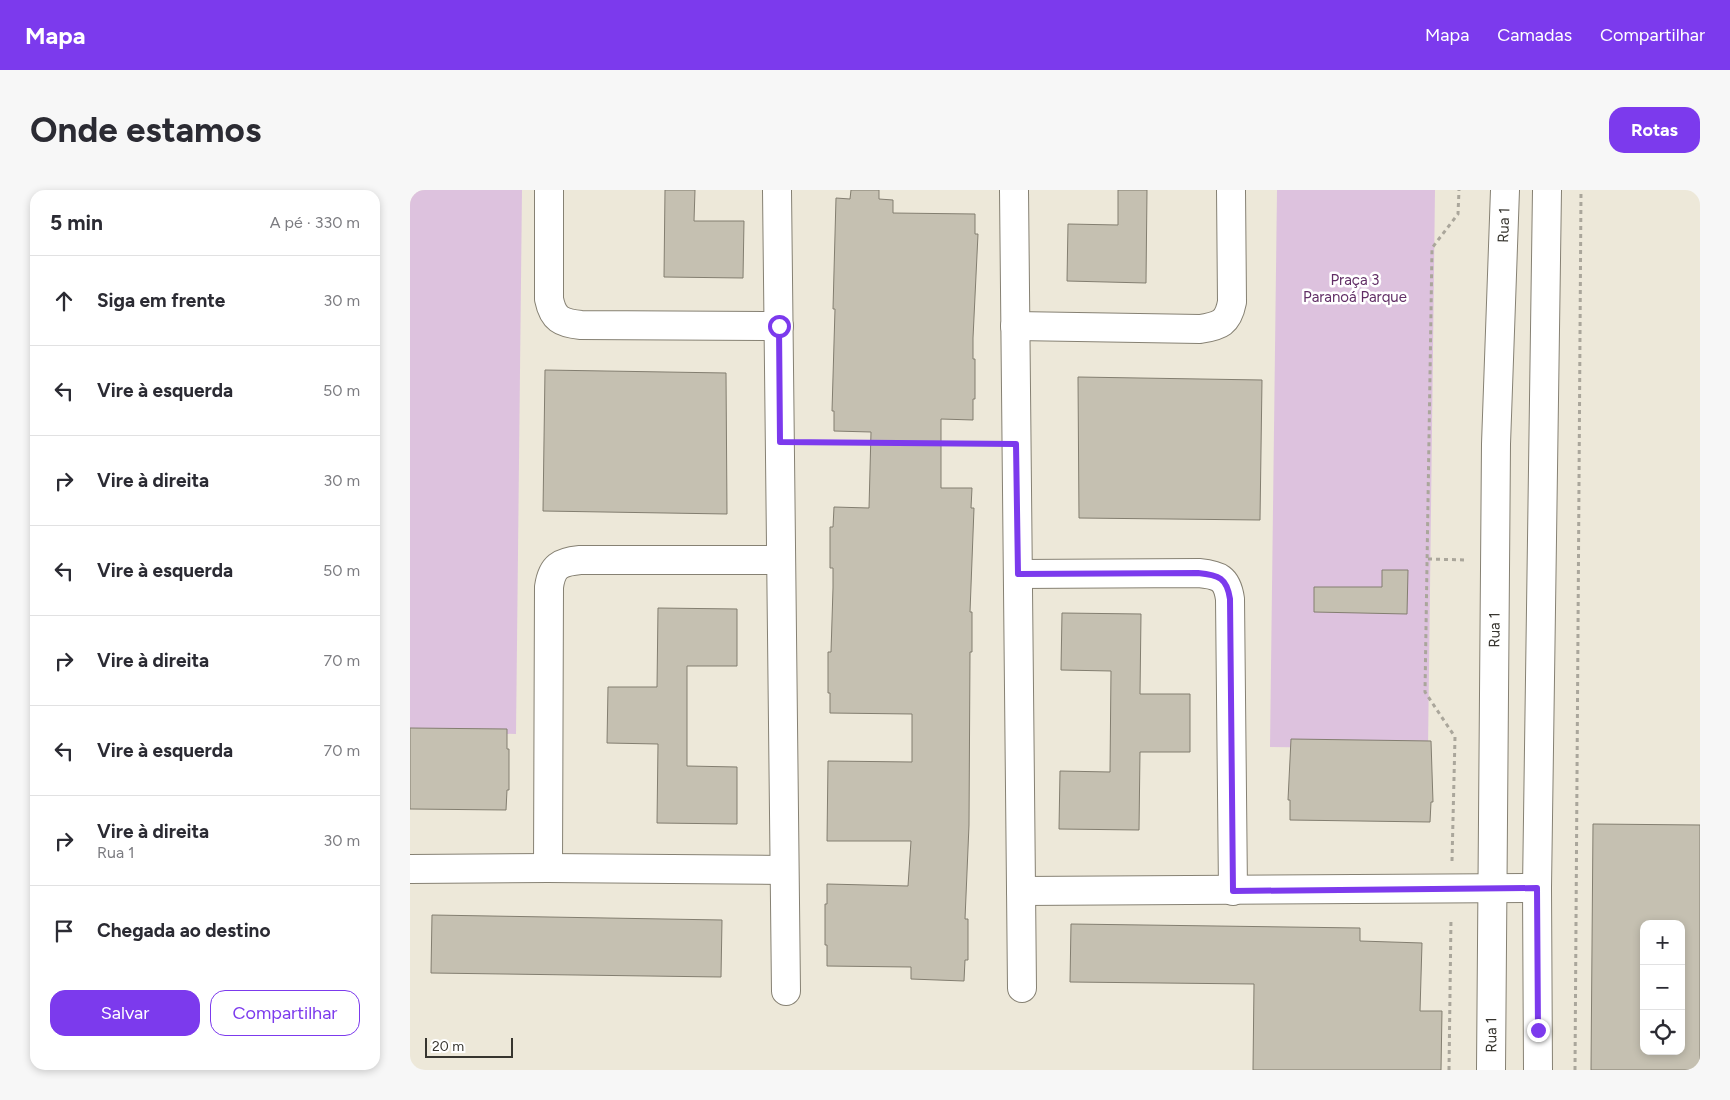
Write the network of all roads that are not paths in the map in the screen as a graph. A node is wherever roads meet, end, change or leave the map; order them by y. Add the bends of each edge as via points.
1 (549, 190) edge
2 (777, 190) edge
3 (1014, 190) edge
4 (1231, 190) edge
5 (1505, 190) edge
6 (1547, 190) edge
7 (779, 326) junction
8 (1015, 326) junction
9 (782, 560) junction
10 (1018, 574) junction
11 (548, 868) junction
12 (410, 869) edge
13 (784, 870) junction
14 (1493, 888) junction
15 (1537, 888) junction
16 (1021, 891) junction
17 (1233, 891) junction
18 (1022, 988) dead end
19 (786, 991) dead end
20 (1491, 1070) edge
21 (1538, 1070) edge

1 - 7 street via 549,298 551,310 557,318 568,324 581,325
2 - 7 street
3 - 8 street
4 - 8 street via 1232,302 1230,314 1223,322 1200,329
5 - 14 street, Rua 1 via 1496,444
6 - 15 street
7 - 9 street
8 - 10 street
9 - 11 street via 580,560 557,567 551,575 549,587
9 - 13 street
10 - 16 street
10 - 17 street via 1198,573 1212,574 1229,588
11 - 12 street
11 - 13 street
13 - 19 street
14 - 15 street
14 - 17 street
14 - 20 street, Rua 1
15 - 21 street
16 - 17 street
16 - 18 street

